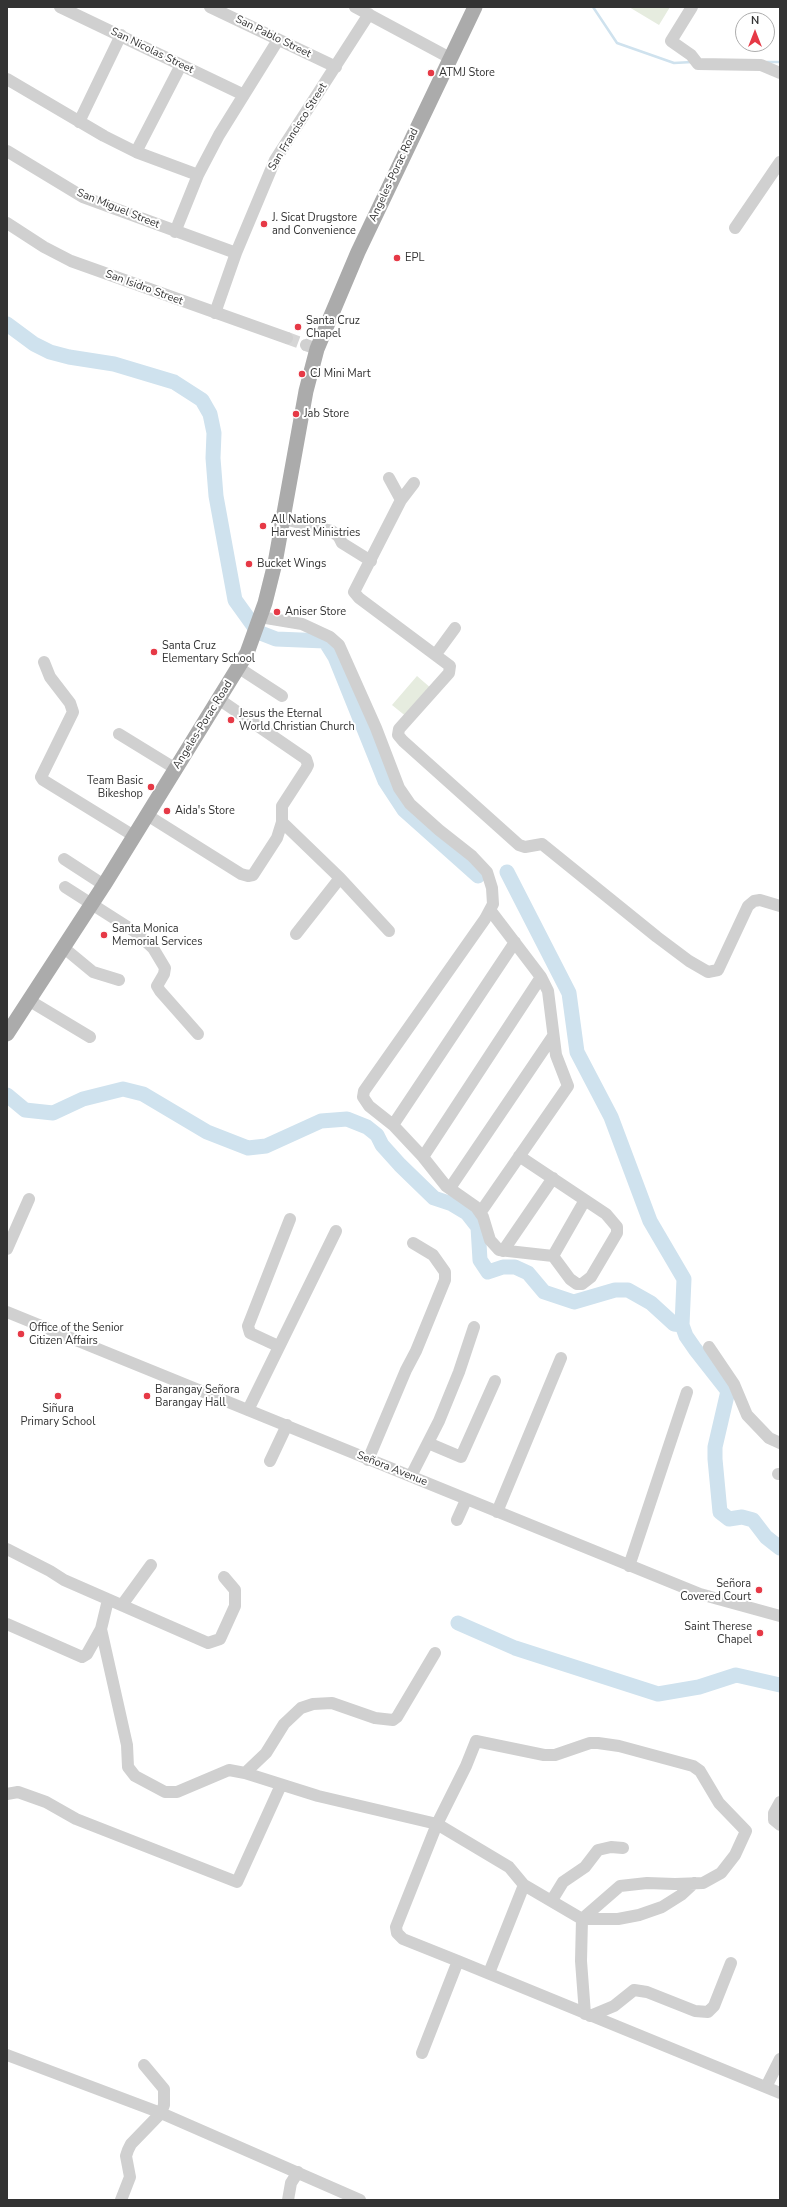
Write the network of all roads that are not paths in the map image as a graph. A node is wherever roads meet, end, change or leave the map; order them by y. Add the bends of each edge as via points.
1 (60, 7) edge
2 (210, 7) edge
3 (355, 7) edge
4 (476, 7) edge
5 (689, 8) edge
6 (369, 14) junction
7 (121, 35) junction
8 (278, 40) junction
9 (450, 58) junction
10 (181, 64) junction
11 (336, 67) junction
12 (780, 73) edge
13 (7, 79) edge
14 (244, 95) junction
15 (79, 122) junction
16 (7, 151) edge
17 (136, 152) junction
18 (780, 162) edge
19 (198, 175) junction
20 (7, 223) edge
21 (735, 228) dead end
22 (175, 232) junction
23 (236, 253) junction
24 (215, 313) junction
25 (287, 338) tunnel mouth
26 (389, 478) dead end
27 (414, 483) dead end
28 (401, 500) junction
29 (284, 519) junction
30 (372, 561) junction
31 (259, 620) junction
32 (455, 628) dead end
33 (436, 654) junction
34 (44, 662) dead end
35 (238, 668) junction
36 (282, 696) dead end
37 (220, 700) junction
38 (119, 734) dead end
39 (176, 769) junction
40 (147, 815) junction
41 (282, 822) junction
42 (134, 836) junction
43 (64, 859) dead end
44 (340, 878) junction
45 (104, 885) junction
46 (65, 887) dead end
47 (92, 904) junction
48 (780, 906) edge
49 (490, 910) junction
50 (389, 931) dead end
51 (296, 934) dead end
52 (515, 942) junction
53 (64, 948) junction
54 (541, 977) junction
55 (119, 980) dead end
56 (30, 1001) junction
57 (9, 1026) edge
58 (198, 1034) dead end
59 (90, 1036) dead end
60 (553, 1036) junction
61 (393, 1125) junction
62 (519, 1156) junction
63 (423, 1157) junction
64 (552, 1178) junction
65 (450, 1188) junction
66 (28, 1199) dead end
67 (585, 1200) junction
68 (480, 1212) junction
69 (290, 1219) dead end
70 (336, 1231) dead end
71 (413, 1243) dead end
72 (7, 1249) edge
73 (503, 1251) junction
74 (553, 1256) junction
75 (7, 1312) edge
76 (474, 1327) dead end
77 (278, 1346) junction
78 (709, 1347) dead end
79 (561, 1358) dead end
80 (495, 1381) dead end
81 (687, 1392) dead end
82 (248, 1410) junction
83 (287, 1425) junction
84 (428, 1443) junction
85 (780, 1443) edge
86 (368, 1460) junction
87 (270, 1461) dead end
88 (410, 1476) junction
89 (466, 1500) junction
90 (497, 1512) junction
91 (457, 1520) dead end
92 (7, 1549) edge
93 (151, 1565) dead end
94 (629, 1566) junction
95 (224, 1577) dead end
96 (108, 1600) junction
97 (122, 1605) junction
98 (780, 1616) edge
99 (7, 1624) edge
100 (101, 1629) junction
101 (435, 1653) dead end
102 (244, 1773) junction
103 (281, 1785) junction
104 (7, 1794) edge
105 (780, 1802) edge
106 (437, 1824) junction
107 (780, 1825) edge
108 (623, 1848) dead end
109 (694, 1883) junction
110 (524, 1885) junction
111 (552, 1900) junction
112 (582, 1919) junction
113 (458, 1962) junction
114 (731, 1963) dead end
115 (489, 1973) junction
116 (588, 2015) junction
117 (422, 2053) dead end
118 (7, 2056) edge
119 (780, 2059) edge
120 (144, 2066) dead end
121 (766, 2087) junction
122 (780, 2093) edge
123 (162, 2113) junction
124 (298, 2172) junction
125 (121, 2200) edge
126 (288, 2200) edge
127 (360, 2200) edge

1 - 7 street, San Nicolas Street
2 - 8 street, San Pablo Street
3 - 6 street
4 - 9 main road, Angeles-Porac Road
5 - 12 street via 671,41 691,54 696,63 761,65
6 - 9 street
6 - 11 street, San Francisco Street
7 - 10 street, San Nicolas Street
7 - 15 street
8 - 11 street, San Pablo Street
8 - 14 street
9 - 29 main road, Angeles-Porac Road via 312,347
10 - 14 street, San Nicolas Street
10 - 17 street
11 - 23 street, San Francisco Street via 275,160
13 - 15 street
14 - 19 street
15 - 17 street
16 - 22 street, San Miguel Street via 83,197
17 - 19 street
18 - 21 street
19 - 22 street
20 - 24 street, San Isidro Street via 71,261
22 - 23 street, San Miguel Street
23 - 24 street, San Francisco Street
24 - 25 street, San Isidro Street
26 - 28 street
27 - 28 street
28 - 30 street
29 - 30 street via 332,531 342,543
29 - 31 main road, Angeles-Porac Road
30 - 33 street via 355,589 356,595
31 - 35 main road, Angeles-Porac Road via 251,644
31 - 49 street via 302,624 330,637 339,645 376,728 399,788 410,804 472,856 487,872 493,904
32 - 33 street
33 - 48 street via 450,666 449,673 399,729 398,735 519,845 524,847 542,844 657,937 708,972 718,970 748,906 760,900
34 - 42 street via 50,677 70,703 73,712 49,756 41,776 43,780
35 - 36 street
35 - 37 main road, Angeles-Porac Road
37 - 39 main road, Angeles-Porac Road
37 - 41 street via 306,759 306,769 282,806
38 - 39 street
39 - 40 main road, Angeles-Porac Road
40 - 41 street via 248,876 253,875 277,838
40 - 42 main road, Angeles-Porac Road
41 - 44 street
42 - 45 main road, Angeles-Porac Road
43 - 45 street
44 - 50 street
44 - 51 street
45 - 47 main road, Angeles-Porac Road
46 - 47 street
47 - 53 main road, Angeles-Porac Road
47 - 58 street via 137,933 153,948 165,968 157,986
49 - 52 street
49 - 61 street via 364,1091 363,1097 369,1106
52 - 54 street
52 - 61 street
53 - 55 street via 98,975
53 - 56 main road, Angeles-Porac Road
54 - 60 street via 548,991
54 - 63 street
56 - 57 main road, Angeles-Porac Road
56 - 59 street
60 - 62 street via 556,1055 568,1086
60 - 65 street
61 - 63 street
62 - 64 street
62 - 68 street
63 - 65 street
64 - 67 street
64 - 73 street
65 - 68 street
66 - 72 street
67 - 74 street
67 - 74 street via 606,1214 617,1227 617,1233 591,1277 582,1284 570,1279
68 - 73 street via 490,1240
69 - 77 street via 248,1326 250,1333
70 - 77 street
71 - 86 street via 433,1255 444,1272 444,1280
73 - 74 street
75 - 82 street, Señora Avenue
76 - 84 street via 459,1372
77 - 82 street
78 - 85 street via 734,1384 747,1415 769,1438
79 - 90 street
80 - 84 street via 461,1457
81 - 94 street
82 - 83 street, Señora Avenue
83 - 86 street, Señora Avenue
83 - 87 street
84 - 88 street
86 - 88 street, Señora Avenue
88 - 89 street, Señora Avenue
89 - 90 street, Señora Avenue
89 - 91 street
90 - 94 street, Señora Avenue
92 - 96 street
93 - 97 street
94 - 98 street, Señora Avenue via 700,1594
95 - 97 street via 236,1590 235,1606 220,1639 208,1643
96 - 97 street
96 - 100 street
99 - 100 street via 82,1657 87,1654
100 - 102 street via 127,1745 128,1767 135,1776 165,1792 177,1792 223,1771
101 - 102 street via 393,1720 375,1718 332,1703 313,1704 301,1708 284,1724 266,1753
102 - 103 street
103 - 104 street via 237,1882 76,1819 46,1802 18,1792
103 - 106 street
105 - 107 street via 774,1813 774,1820
106 - 109 street via 476,1741 544,1755 590,1744 619,1746 693,1766 700,1771 719,1803 746,1832 735,1855 721,1873 703,1883
106 - 110 street via 509,1867
106 - 113 street via 396,1927 397,1933 403,1939
108 - 111 street via 611,1846 598,1850 585,1867 564,1882
109 - 112 street via 681,1895 639,1915 618,1919
109 - 112 street via 620,1886
110 - 111 street
110 - 115 street
111 - 112 street
112 - 116 street via 581,1961
113 - 115 street
113 - 117 street
114 - 116 street via 714,2006 708,2012 695,2011 647,1992 634,1990 614,2006
115 - 116 street
116 - 121 street
118 - 123 street
119 - 121 street
120 - 123 street via 164,2089
121 - 122 street
123 - 124 street
123 - 125 street via 128,2150 126,2156 130,2177
124 - 126 street via 291,2183
124 - 127 street

